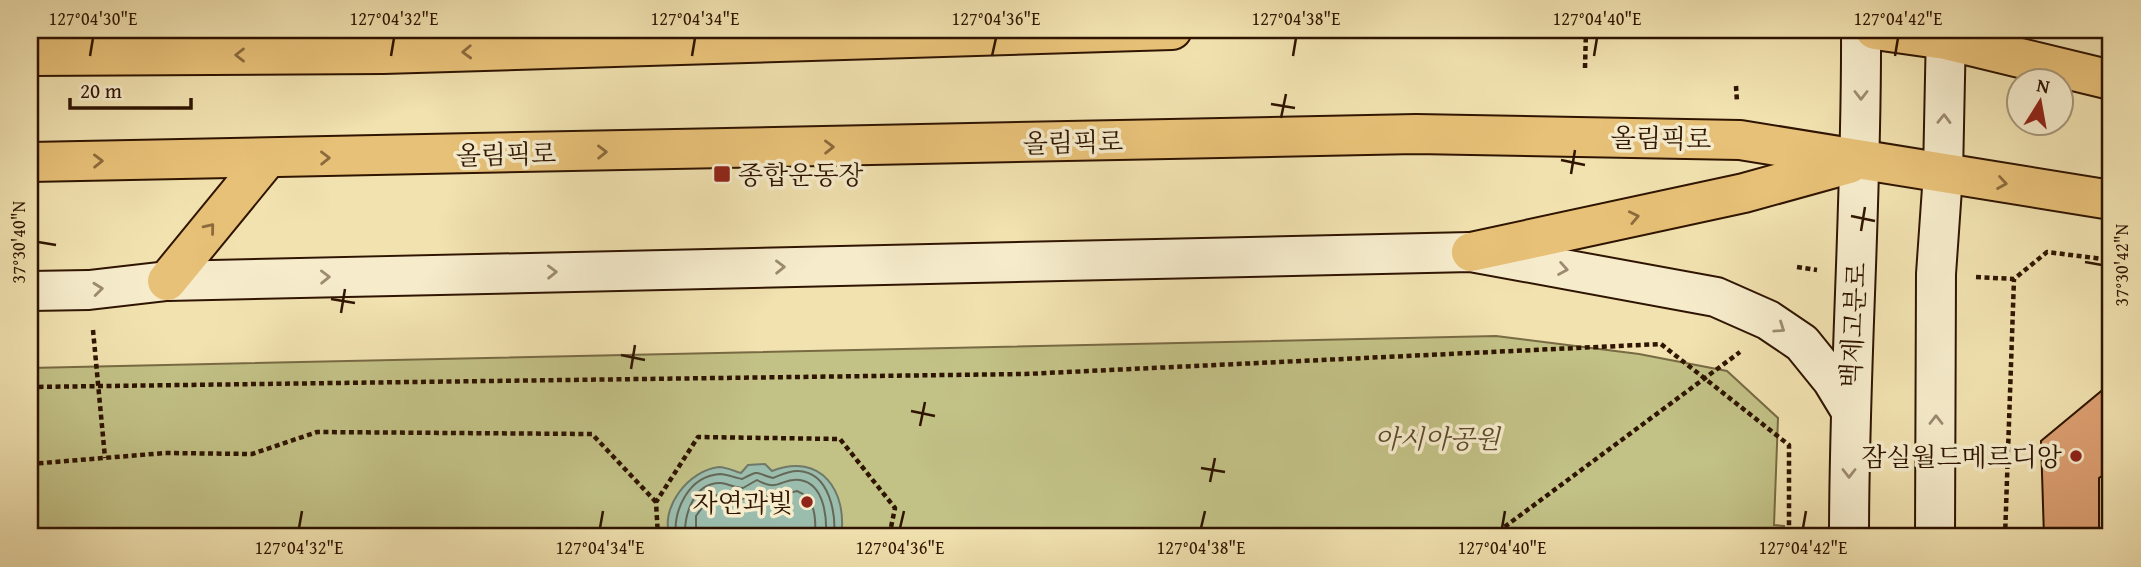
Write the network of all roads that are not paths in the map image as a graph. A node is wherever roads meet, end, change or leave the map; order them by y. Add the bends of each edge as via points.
1 (1172, 30) edge
2 (1861, 30) edge
3 (1875, 30) edge
4 (1946, 35) edge
5 (30, 56) edge
6 (2111, 80) edge
7 (266, 160) junction
8 (1862, 160) junction
9 (30, 162) edge
10 (1943, 174) junction
11 (2111, 200) edge
12 (1471, 252) junction
13 (167, 281) junction
14 (30, 291) edge
15 (1849, 408) junction
16 (1849, 537) edge
17 (1935, 537) edge

1 -> 5 main road via 383,54
2 -> 8 street, 백제고분로
3 - 4 main road
4 - 6 main road
10 -> 4 street
7 -> 8 main road, 올림픽로 via 1416,134 1740,140
9 -> 7 main road, 올림픽로
13 -> 7 main road
8 - 10 main road, 올림픽로
12 -> 8 main road via 1744,193
8 - 15 street, 백제고분로
10 -> 11 main road, 올림픽로
17 -> 10 street via 1936,274
13 -> 12 street
12 -> 15 street via 1716,297 1768,320 1802,343
14 -> 13 street
15 -> 16 street, 백제고분로

